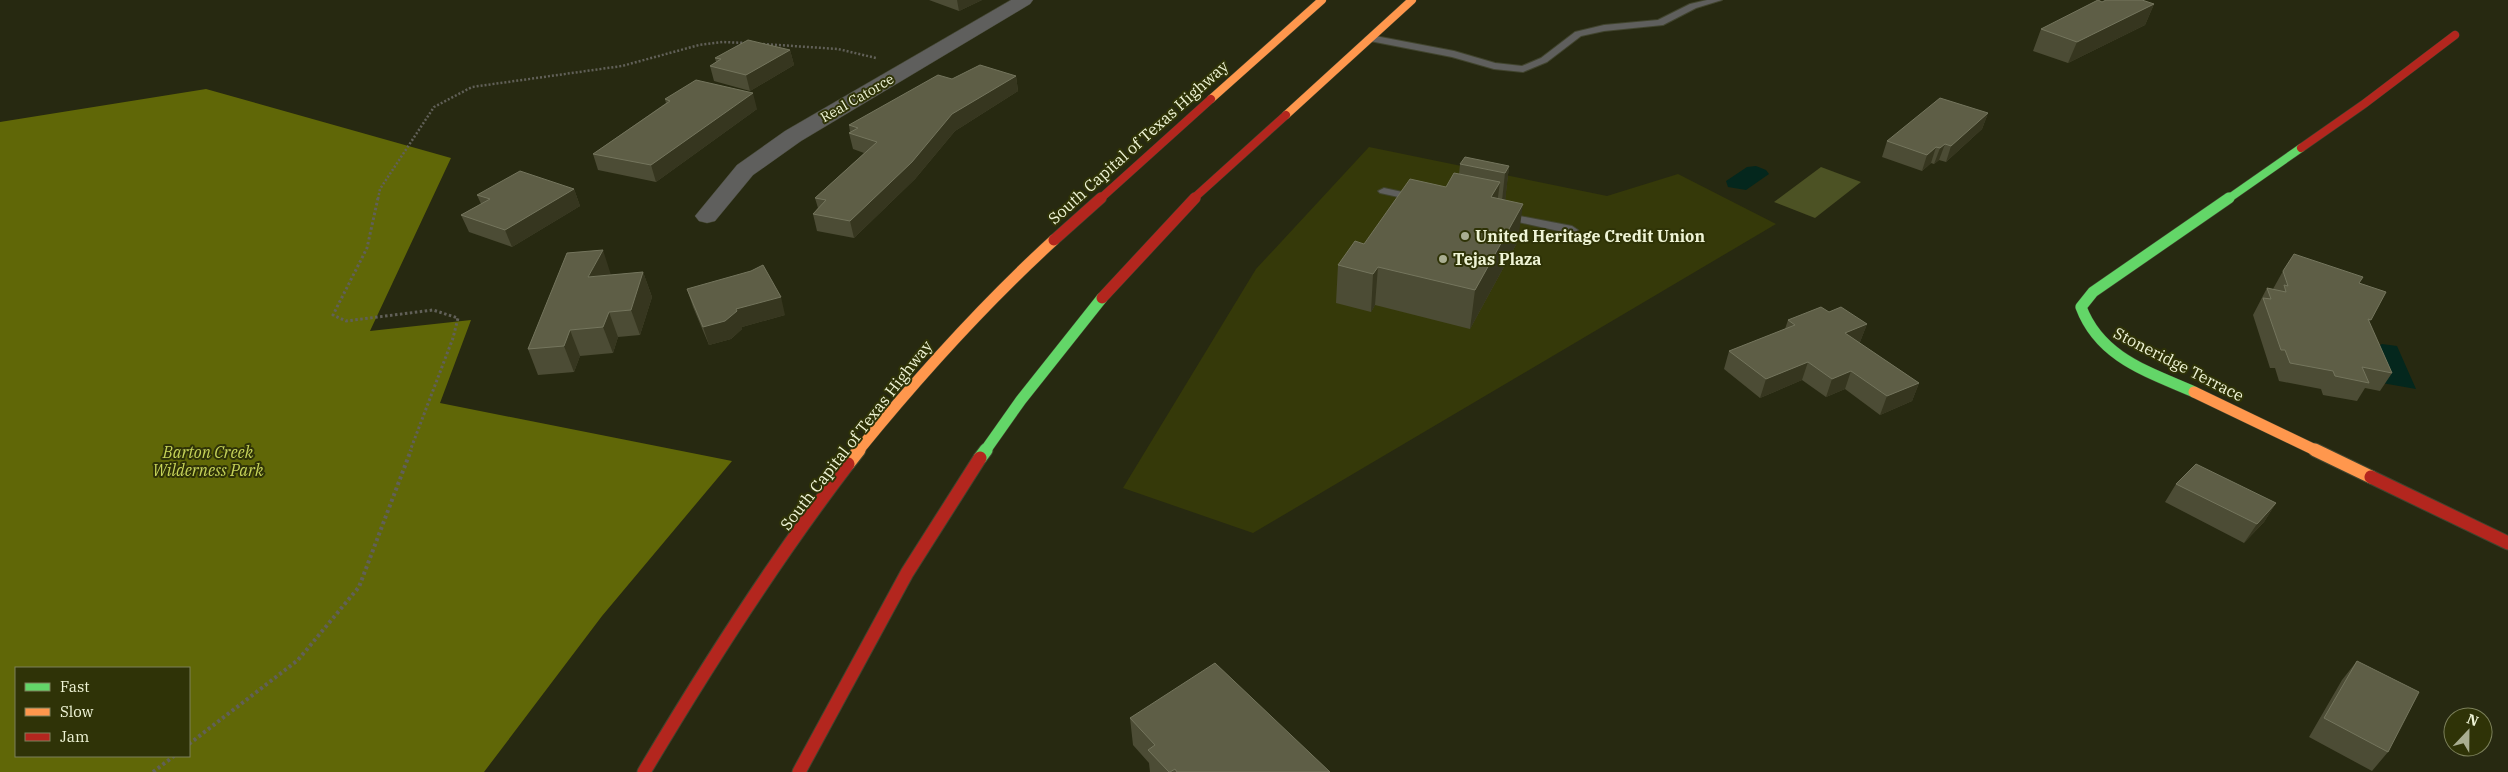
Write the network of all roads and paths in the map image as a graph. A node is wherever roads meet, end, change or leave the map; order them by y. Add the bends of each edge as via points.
1 (1024, 0) edge
2 (1322, 0) edge
3 (1412, 0) edge
4 (1718, 0) edge
5 (2455, 35) dead end
6 (1370, 38) junction
7 (751, 44) edge
8 (761, 44) edge
9 (911, 66) junction
10 (1384, 191) dead end
11 (1430, 201) edge
12 (1495, 214) edge
13 (707, 216) dead end
14 (1572, 230) dead end
15 (2508, 543) edge
16 (190, 743) edge
17 (173, 757) edge
18 (806, 771) edge
19 (153, 772) edge
20 (644, 772) edge

1 - 9 street, Real Catorce
2 - 20 main road, South Capital of Texas Highway via 1024,266 912,384 811,512 701,675
3 - 6 main road
4 - 6 lane via 1693,6 1660,22 1578,34 1544,60 1523,69 1494,66 1454,54
5 - 15 main road, Stoneridge Terrace via 2364,104 2093,292 2081,307 2083,320 2091,334 2128,360
6 - 18 main road via 1190,202 1059,351 977,460 908,570
7 - 16 path via 723,42 699,45 622,66 472,87 434,107 380,189 367,248 333,315 346,321 433,310 458,318 359,587 298,660
8 - 9 path via 838,49
9 - 13 street, Real Catorce via 793,136 745,170
10 - 11 lane
12 - 14 lane
17 - 19 path

